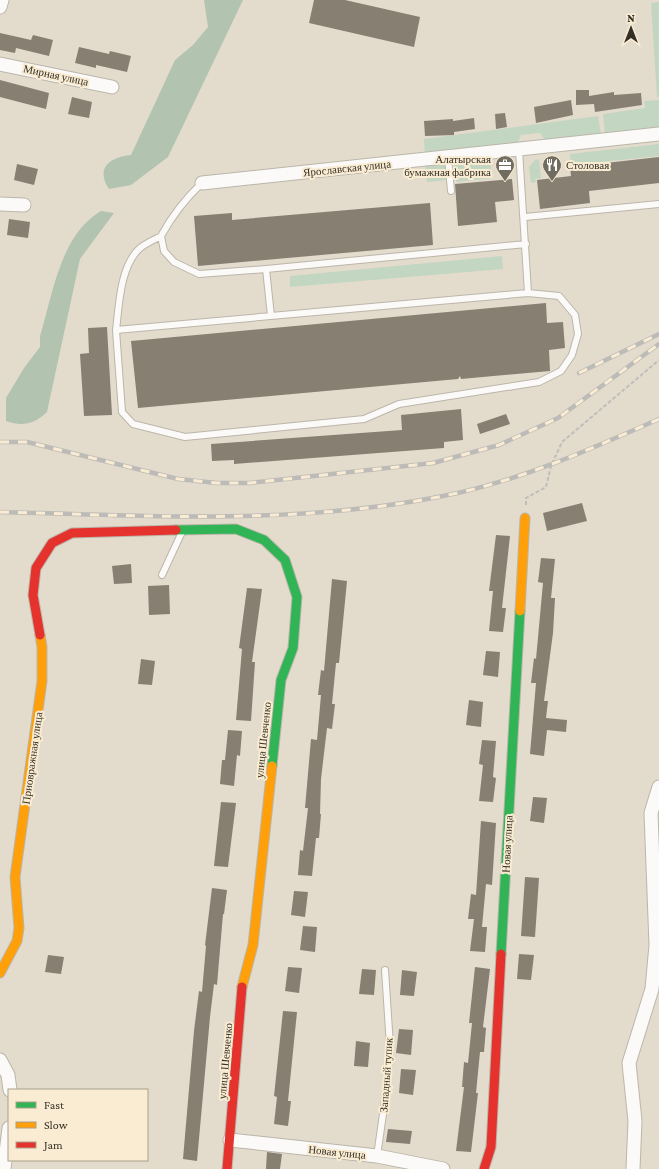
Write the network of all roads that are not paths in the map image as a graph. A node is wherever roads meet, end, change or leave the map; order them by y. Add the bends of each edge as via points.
1 (2, 0) edge
2 (0, 7) edge
3 (0, 64) edge
4 (112, 87) dead end
5 (659, 134) edge
6 (520, 150) junction
7 (448, 158) junction
8 (202, 183) joint
9 (452, 191) dead end
10 (0, 204) edge
11 (659, 204) edge
12 (24, 205) dead end
13 (524, 217) junction
14 (160, 236) junction
15 (526, 244) junction
16 (266, 270) junction
17 (528, 293) junction
18 (271, 316) junction
19 (116, 330) junction
20 (524, 518) road end
21 (183, 530) junction
22 (52, 543) joint
23 (162, 575) dead end
24 (659, 787) edge
25 (658, 942) edge
26 (385, 970) dead end
27 (0, 973) edge
28 (655, 989) edge
29 (0, 1060) edge
30 (10, 1089) edge
31 (8, 1136) edge
32 (230, 1140) junction
33 (377, 1156) junction
34 (4, 1169) edge
35 (227, 1169) edge
36 (443, 1169) edge
37 (484, 1169) edge
38 (633, 1169) edge

1 - 2 street
3 - 4 street, Мирная улица
5 - 6 street, Ярославская улица
6 - 7 street, Ярославская улица
6 - 13 lane
7 - 8 street, Ярославская улица
7 - 9 lane
8 - 14 lane via 178,208
10 - 12 street
11 - 13 lane
13 - 15 lane
14 - 16 lane via 164,251 174,262 199,274
14 - 19 lane via 139,249 130,262 122,284
15 - 16 lane
15 - 17 lane
16 - 18 lane
17 - 18 lane
17 - 19 lane via 559,296 575,315 578,334 572,354 560,371 539,382 399,404 364,418 185,437 133,424 122,412
18 - 19 lane
20 - 37 street, Новая улица via 491,1147
21 - 22 street, улица Шевченко via 72,533
21 - 23 lane
21 - 32 street, улица Шевченко via 236,529 264,540 285,560 297,597 293,648 281,680 253,945 244,979
22 - 27 street, Приовражная улица via 36,568 33,595 42,646 42,681 15,877 20,928 17,941
24 - 25 street via 651,813
25 - 28 street
26 - 33 lane, Западный тупик via 390,1046
28 - 38 street via 629,1063 635,1121
29 - 30 street via 8,1075
31 - 34 street
32 - 33 street, Новая улица
32 - 35 street, улица Шевченко
33 - 36 street, Новая улица

